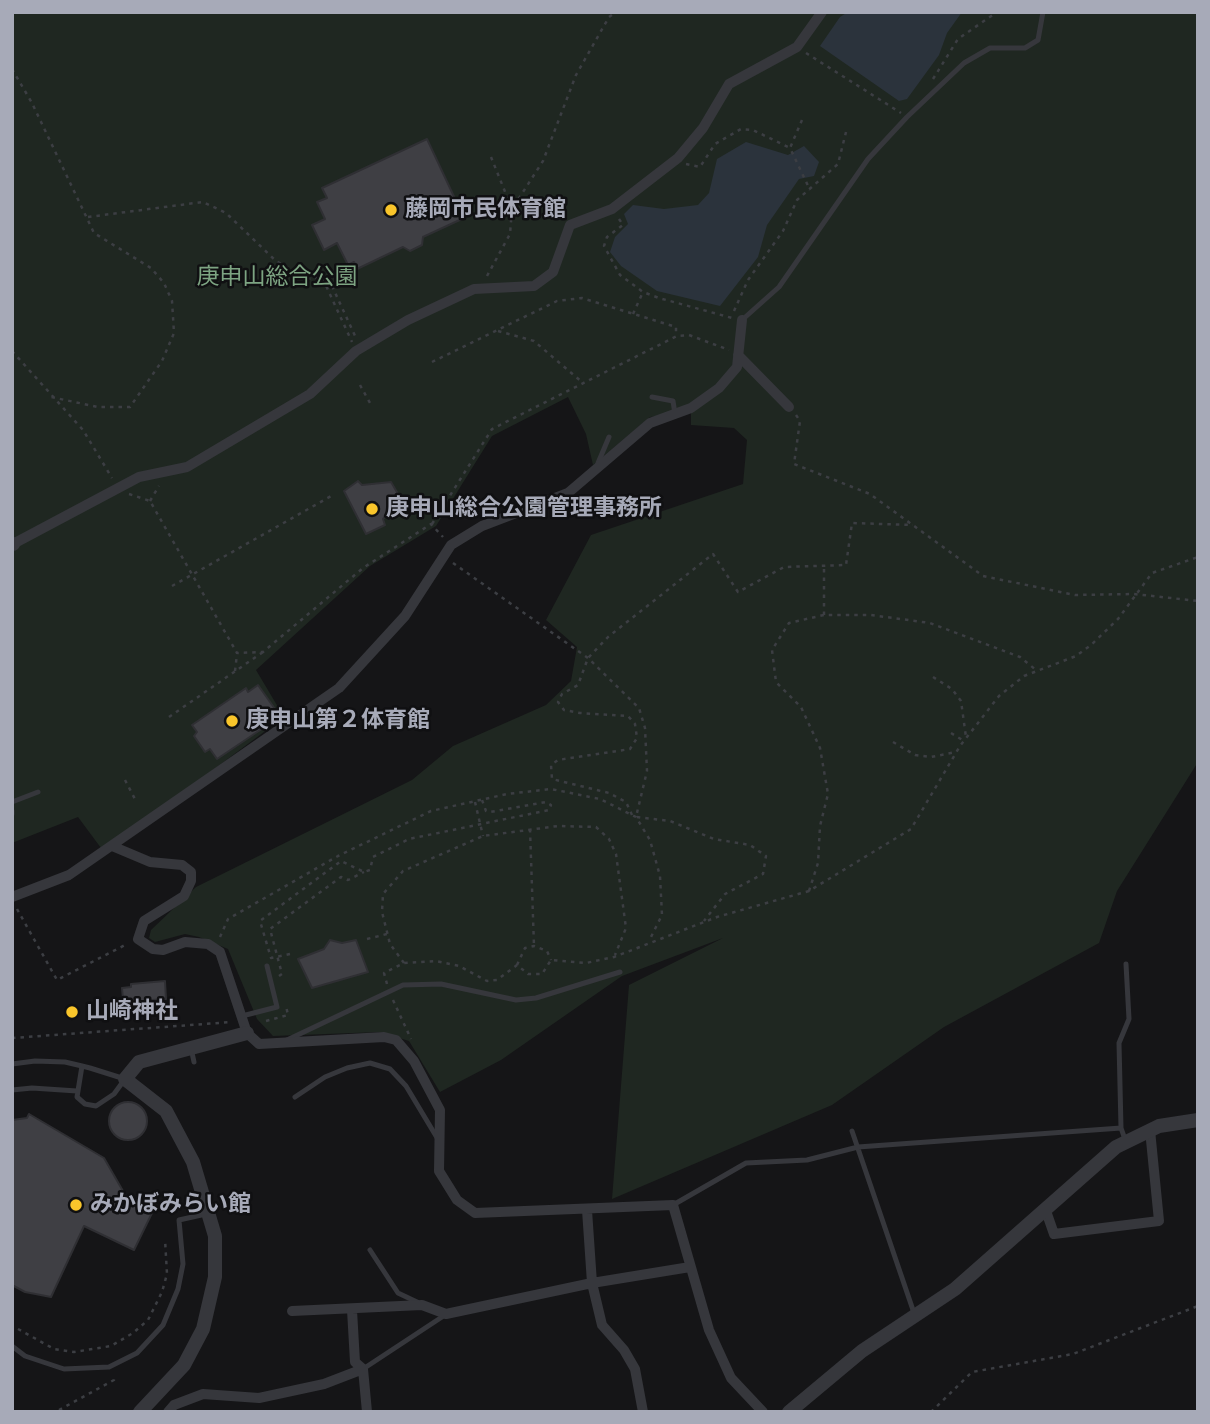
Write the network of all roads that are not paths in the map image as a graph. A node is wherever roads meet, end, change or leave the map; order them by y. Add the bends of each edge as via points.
1 (822, 12) edge
2 (1043, 12) edge
3 (736, 319) joint
4 (738, 355) junction
5 (652, 397) dead end
6 (789, 407) road end
7 (676, 414) junction
8 (609, 437) dead end
9 (594, 472) junction
10 (13, 544) edge
11 (38, 792) dead end
12 (12, 802) edge
13 (111, 846) junction
14 (12, 898) edge
15 (1126, 964) dead end
16 (267, 967) dead end
17 (620, 972) dead end
18 (245, 1025) junction
19 (278, 1045) junction
20 (190, 1047) junction
21 (194, 1062) dead end
22 (12, 1064) edge
23 (82, 1066) junction
24 (125, 1079) junction
25 (12, 1090) edge
26 (77, 1091) junction
27 (295, 1097) dead end
28 (1198, 1120) edge
29 (1150, 1130) junction
30 (852, 1131) dead end
31 (1123, 1135) junction
32 (440, 1144) junction
33 (858, 1147) junction
34 (673, 1205) junction
35 (587, 1210) junction
36 (1046, 1210) junction
37 (209, 1213) junction
38 (370, 1250) dead end
39 (690, 1267) junction
40 (592, 1283) junction
41 (422, 1305) junction
42 (352, 1310) junction
43 (292, 1311) dead end
44 (446, 1314) junction
45 (915, 1316) junction
46 (12, 1346) edge
47 (363, 1369) junction
48 (187, 1406) edge
49 (140, 1412) edge
50 (167, 1412) edge
51 (366, 1412) edge
52 (643, 1412) edge
53 (763, 1412) edge
54 (789, 1412) edge

1 - 10 street via 797,47 729,84 703,128 678,158 612,209 570,225 553,272 534,286 480,289 356,345 310,394 199,461 139,477
2 - 3 lane via 1038,40 1025,48 990,48 964,63 907,117 868,159 779,287
3 - 4 street
4 - 6 street
4 - 7 street via 737,367 719,388
5 - 7 lane via 674,401
7 - 9 street via 650,423
8 - 9 lane
9 - 13 street via 568,493 482,526 451,545 405,616 340,688
11 - 12 lane
13 - 14 street via 69,875
13 - 18 street via 149,862 182,865 191,872 184,896 144,920 138,939 153,949 185,942 208,944 220,952
15 - 31 lane via 1129,1019 1119,1043
16 - 18 lane via 277,1007
17 - 19 lane via 516,1000 441,984 403,985
18 - 19 street via 259,1044
18 - 20 street
19 - 32 street via 384,1037 396,1040 414,1061 440,1111
20 - 21 lane
20 - 24 street via 139,1062
22 - 23 lane via 35,1061
23 - 24 lane
23 - 26 lane
24 - 26 lane via 96,1106 76,1097
24 - 37 street via 166,1111 193,1162
25 - 26 lane
27 - 32 lane via 347,1068 370,1063 390,1069 406,1086
28 - 29 street
29 - 31 street
29 - 36 street via 1159,1221 1054,1234
30 - 33 lane
31 - 33 lane
31 - 36 street via 1116,1147
32 - 35 street via 439,1171 457,1200 475,1213
33 - 34 lane via 807,1160 746,1163
33 - 45 lane
34 - 35 street
34 - 39 street
35 - 40 street
36 - 45 street via 955,1289
37 - 46 lane via 179,1220 183,1264 178,1289 163,1325 137,1353 109,1367 64,1370 25,1356
37 - 49 street via 215,1236 215,1277 203,1329 184,1365
38 - 41 lane via 398,1293
39 - 40 street
39 - 53 street via 709,1331 731,1378
40 - 44 street
40 - 52 street via 601,1325 635,1369
41 - 42 street
41 - 44 street
42 - 43 street
42 - 47 street via 355,1362
44 - 47 lane
45 - 54 street
47 - 48 street via 324,1384 259,1398 203,1394
47 - 51 street
48 - 50 street

